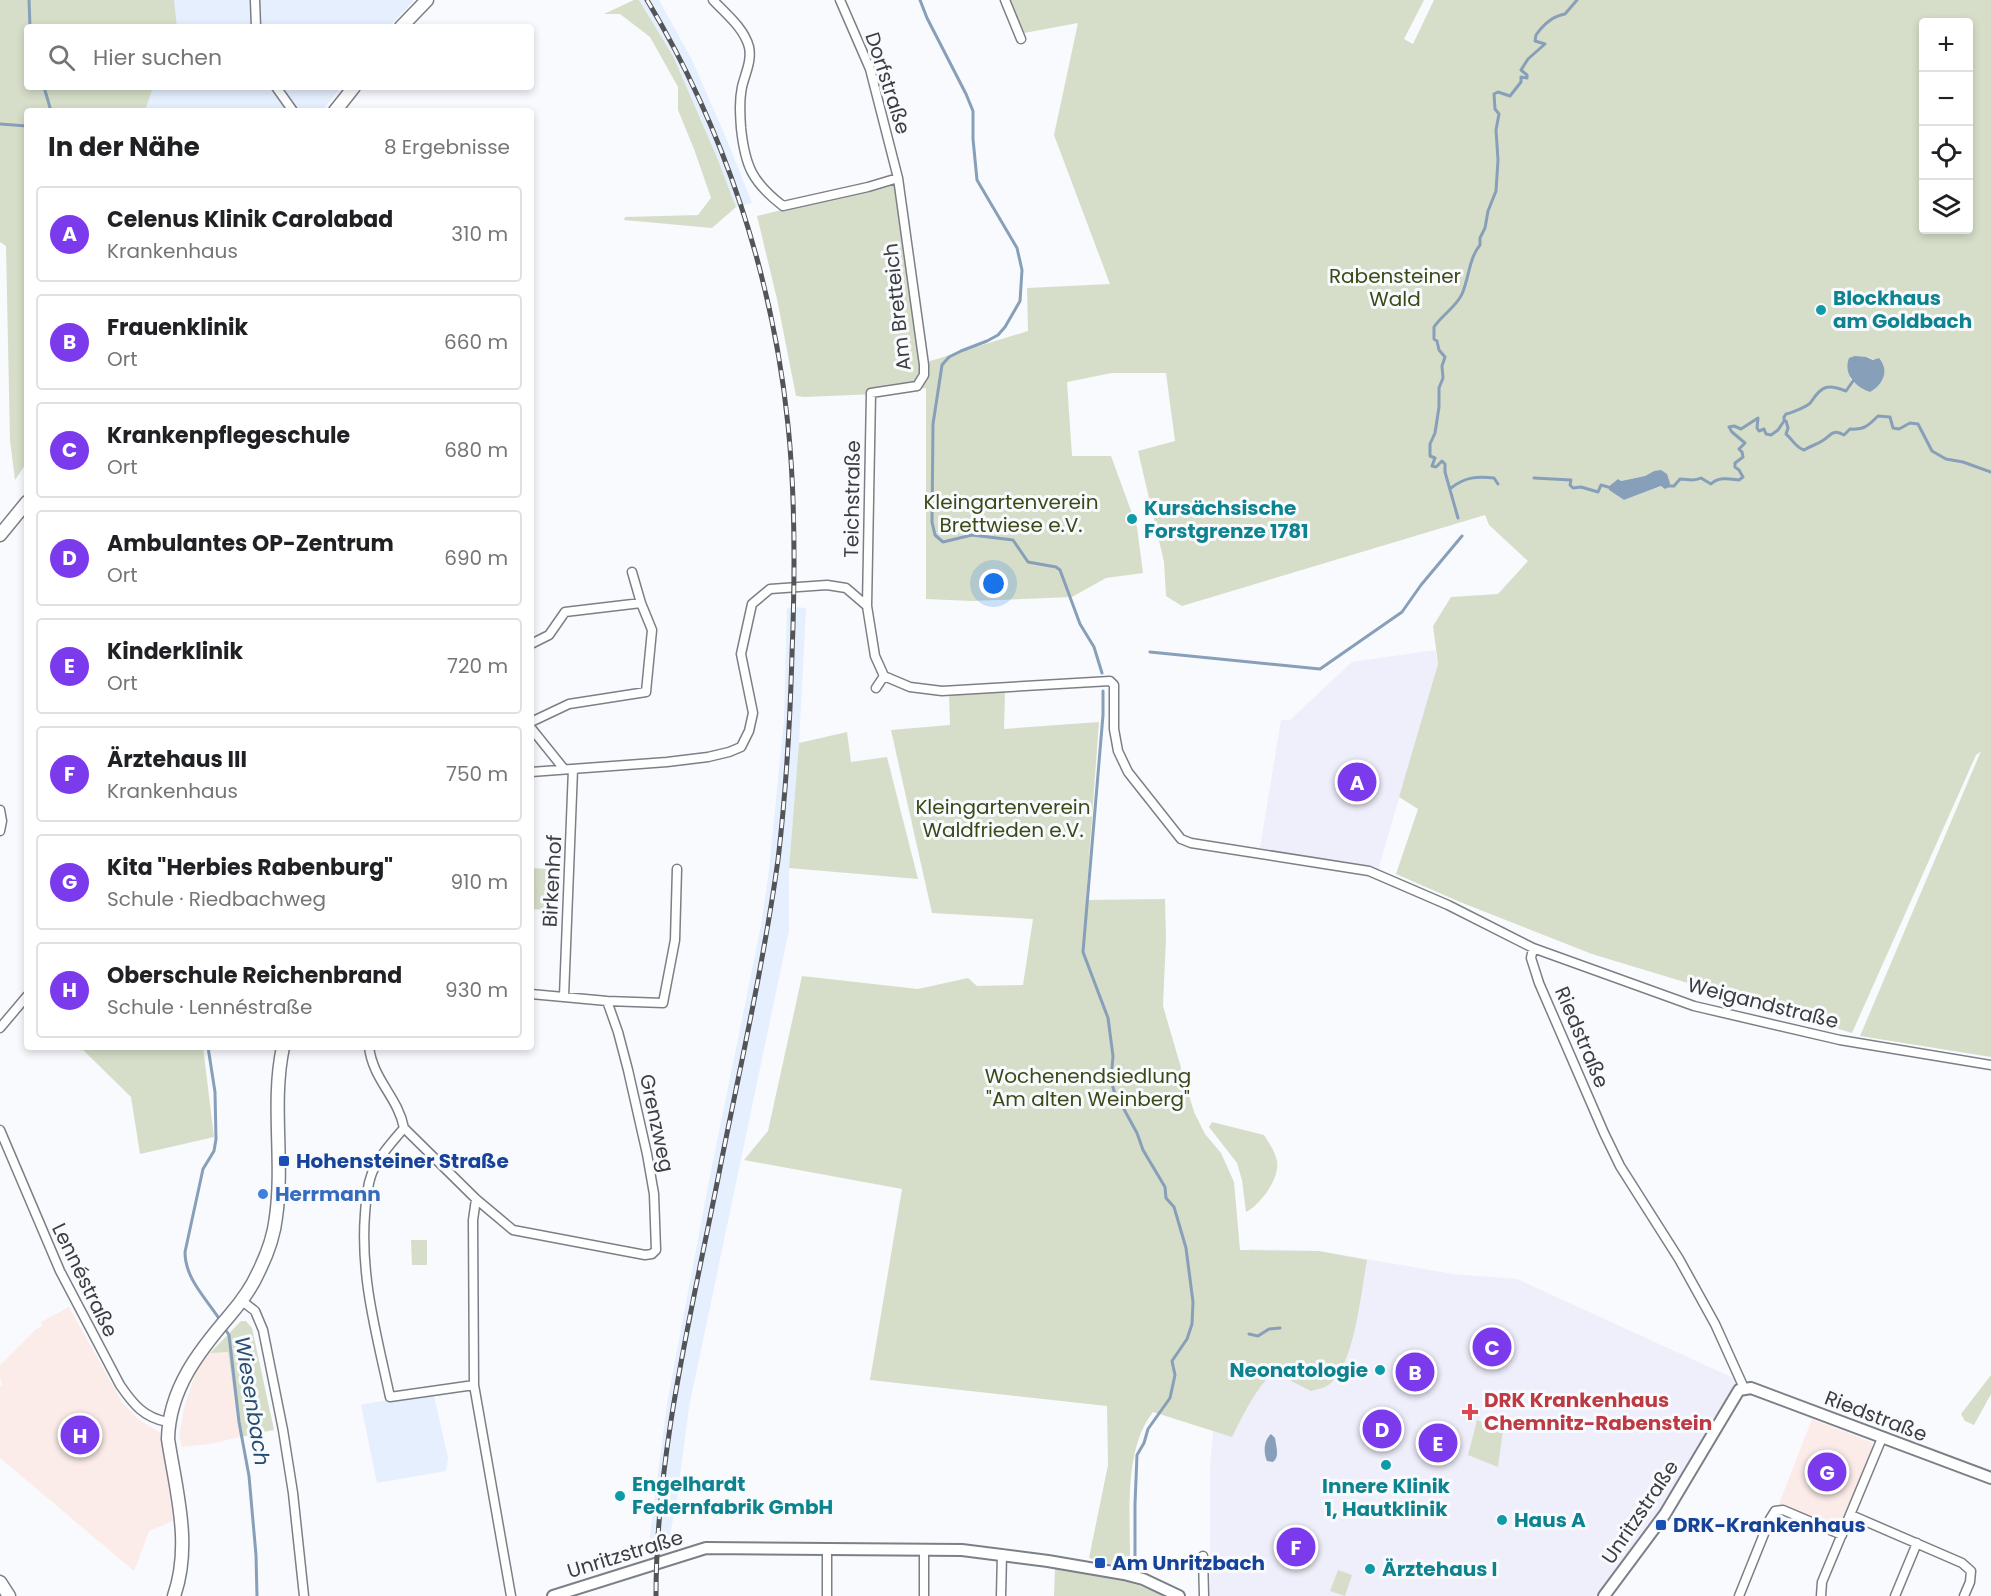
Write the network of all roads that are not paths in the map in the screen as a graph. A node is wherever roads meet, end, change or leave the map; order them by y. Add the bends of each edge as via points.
1 (255, 0) edge
2 (427, 0) edge
3 (713, 0) edge
4 (840, 0) edge
5 (1005, 0) edge
6 (256, 24) edge
7 (404, 24) edge
8 (1021, 39) dead end
9 (278, 90) edge
10 (352, 90) edge
11 (291, 108) edge
12 (337, 108) edge
13 (898, 178) junction
14 (871, 393) joint
15 (24, 506) edge
16 (0, 535) edge
17 (632, 572) dead end
18 (641, 603) junction
19 (867, 606) junction
20 (534, 642) edge
21 (884, 676) junction
22 (876, 688) dead end
23 (534, 721) edge
24 (534, 731) edge
25 (569, 769) junction
26 (534, 772) edge
27 (0, 810) edge
28 (0, 831) edge
29 (677, 869) dead end
30 (1533, 948) junction
31 (534, 994) edge
32 (564, 996) junction
33 (24, 1000) edge
34 (607, 1001) junction
35 (0, 1028) edge
36 (283, 1050) edge
37 (369, 1050) edge
38 (1991, 1065) edge
39 (404, 1128) junction
40 (0, 1130) edge
41 (476, 1199) junction
42 (242, 1301) junction
43 (474, 1385) junction
44 (1744, 1388) junction
45 (168, 1422) junction
46 (1882, 1438) junction
47 (1991, 1478) edge
48 (1851, 1515) junction
49 (1842, 1535) junction
50 (1917, 1543) junction
51 (827, 1548) junction
52 (924, 1551) junction
53 (1002, 1554) junction
54 (1203, 1556) dead end
55 (0, 1582) edge
56 (9, 1596) edge
57 (174, 1596) edge
58 (304, 1596) edge
59 (511, 1596) edge
60 (553, 1596) edge
61 (827, 1596) edge
62 (924, 1596) edge
63 (1001, 1596) edge
64 (1179, 1596) edge
65 (1204, 1596) edge
66 (1604, 1596) edge
67 (1739, 1596) edge
68 (1821, 1596) edge
69 (1895, 1596) edge
70 (1964, 1596) edge

1 - 6 street
2 - 7 main road
3 - 13 street via 741,29 749,49 740,100 744,158 768,194 783,206
4 - 13 street, Dorfstraße via 870,69
5 - 8 street
9 - 11 street
10 - 12 main road
13 - 14 street, Am Bretteich via 924,375 917,386
14 - 19 street, Teichstraße
15 - 16 main road
17 - 18 street
18 - 20 street via 565,612 549,635
18 - 23 street via 652,630 646,692 569,704
19 - 21 street, Teichstraße via 875,656
19 - 25 street via 846,588 827,585 770,589 752,604 741,654 753,713 741,747 667,762
21 - 22 street
21 - 30 street via 910,687 942,691 1110,681 1114,685 1118,751 1128,772 1182,839 1369,871
24 - 25 street
25 - 26 street
25 - 32 street, Birkenhof
27 - 28 street
29 - 34 street via 675,940 663,1003
30 - 38 street, Weigandstraße via 1694,1006 1840,1040
30 - 44 street, Riedstraße via 1531,958 1539,983 1604,1133 1710,1315
31 - 32 street
32 - 34 street
33 - 35 street
34 - 41 street, Grenzweg via 648,1154 656,1250 645,1255 513,1230
36 - 42 main road via 278,1089 276,1219 266,1256
37 - 39 street via 371,1064 402,1116
39 - 41 street
39 - 43 street via 372,1173 364,1225 370,1313 390,1397
40 - 45 street, Lennéstraße via 60,1271 120,1384 140,1411
41 - 43 street
42 - 45 main road via 186,1372
42 - 58 street via 255,1311 262,1330 293,1493
43 - 59 street
44 - 46 street, Riedstraße
44 - 66 street, Unritzstraße via 1739,1390 1665,1514
45 - 57 main road via 184,1547
46 - 47 street, Riedstraße
46 - 48 street
48 - 49 street
48 - 50 street
49 - 67 street via 1775,1510
49 - 68 street via 1822,1582
50 - 69 street
50 - 70 street via 1971,1570
51 - 52 street, Unritzstraße
51 - 60 street, Unritzstraße via 706,1548
51 - 61 street
52 - 53 street, Unritzstraße
52 - 62 street
53 - 63 street
53 - 64 street, Unritzstraße via 1124,1574
54 - 65 street
55 - 56 main road

